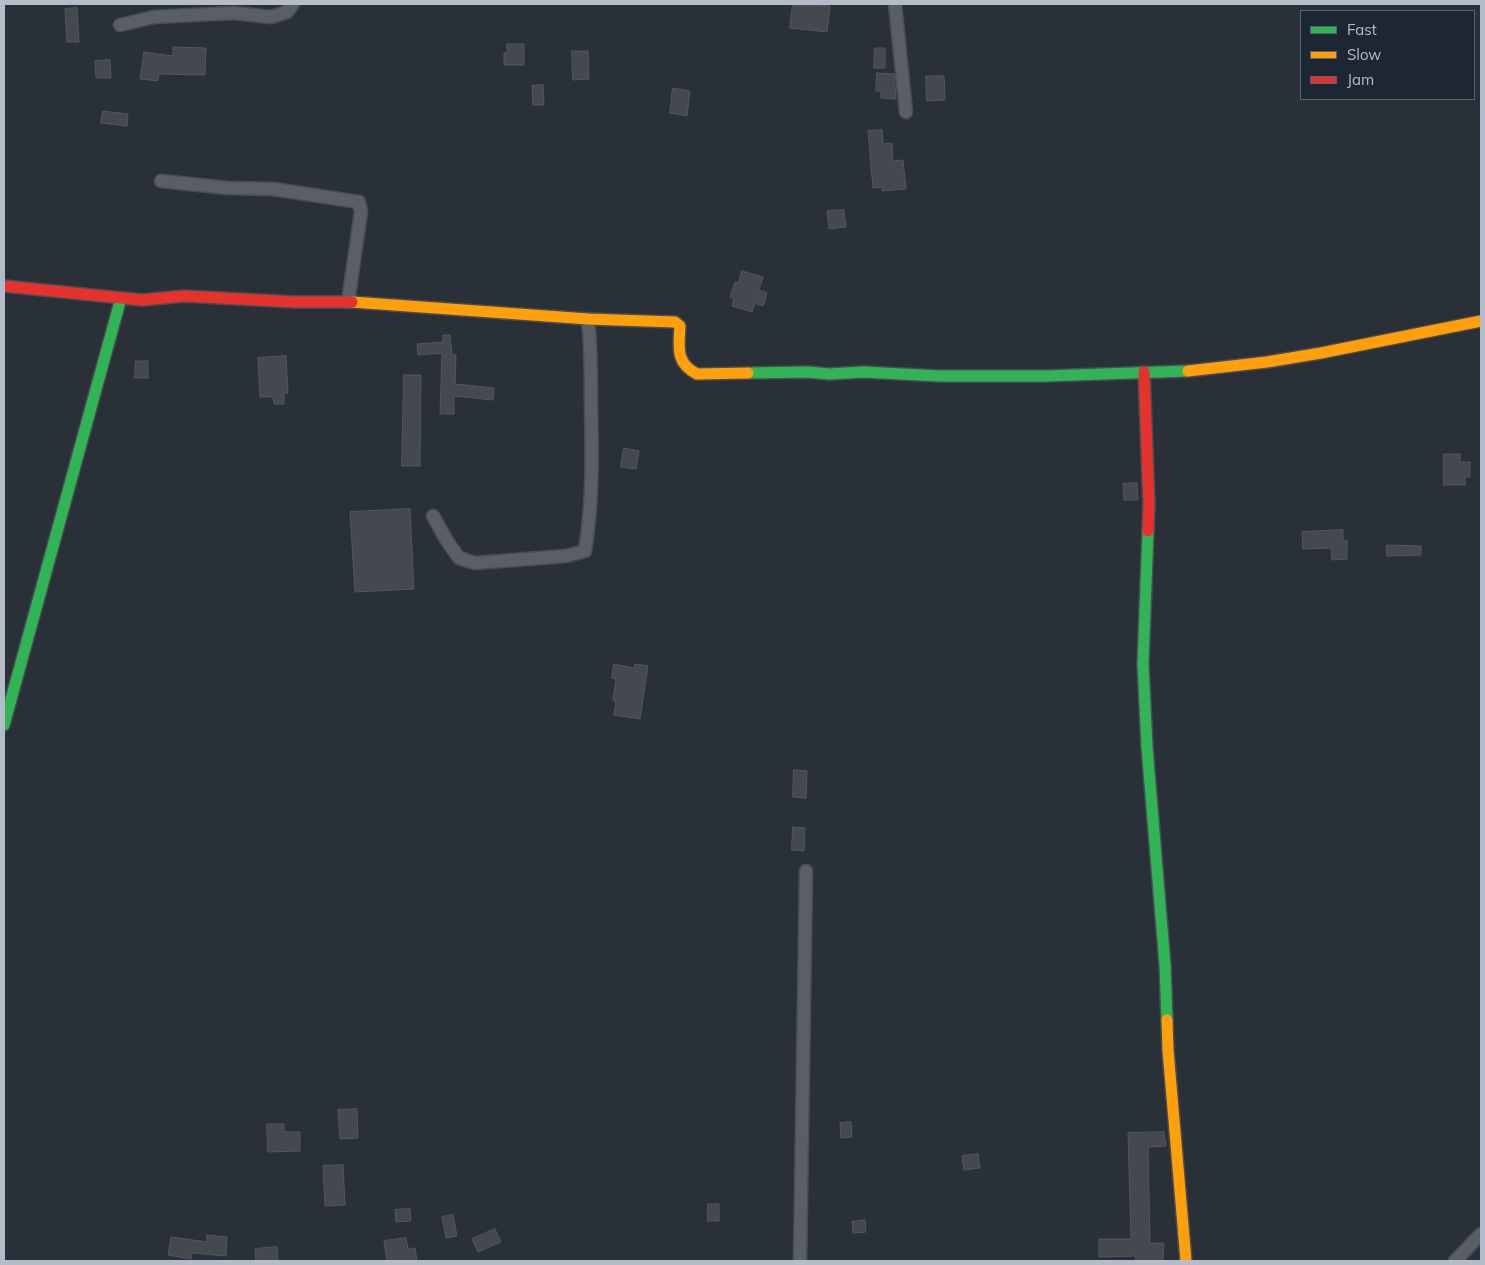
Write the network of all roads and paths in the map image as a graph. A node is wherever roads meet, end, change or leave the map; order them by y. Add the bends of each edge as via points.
1 (293, 4) edge
2 (895, 4) edge
3 (120, 25) dead end
4 (906, 112) dead end
5 (161, 181) dead end
6 (4, 286) edge
7 (121, 298) junction
8 (348, 302) junction
9 (588, 319) junction
10 (1481, 321) edge
11 (1144, 372) junction
12 (433, 516) dead end
13 (4, 725) edge
14 (806, 871) dead end
15 (1481, 1234) edge
16 (800, 1261) edge
17 (1186, 1261) edge
18 (1455, 1261) edge

1 - 3 street via 288,12 271,16 234,13 154,17
2 - 4 street
5 - 8 street via 273,189 359,202 361,212
6 - 7 street
7 - 8 street via 142,300 184,296
7 - 13 street
8 - 9 street
9 - 11 street via 675,322 680,326 682,366 697,374 863,372 1046,376
9 - 12 street via 592,356 592,460 590,523 585,551 566,556 475,563 460,558
10 - 11 street via 1267,362 1203,370
11 - 17 street via 1149,504 1143,664 1166,965 1168,1050
14 - 16 street
15 - 18 street

